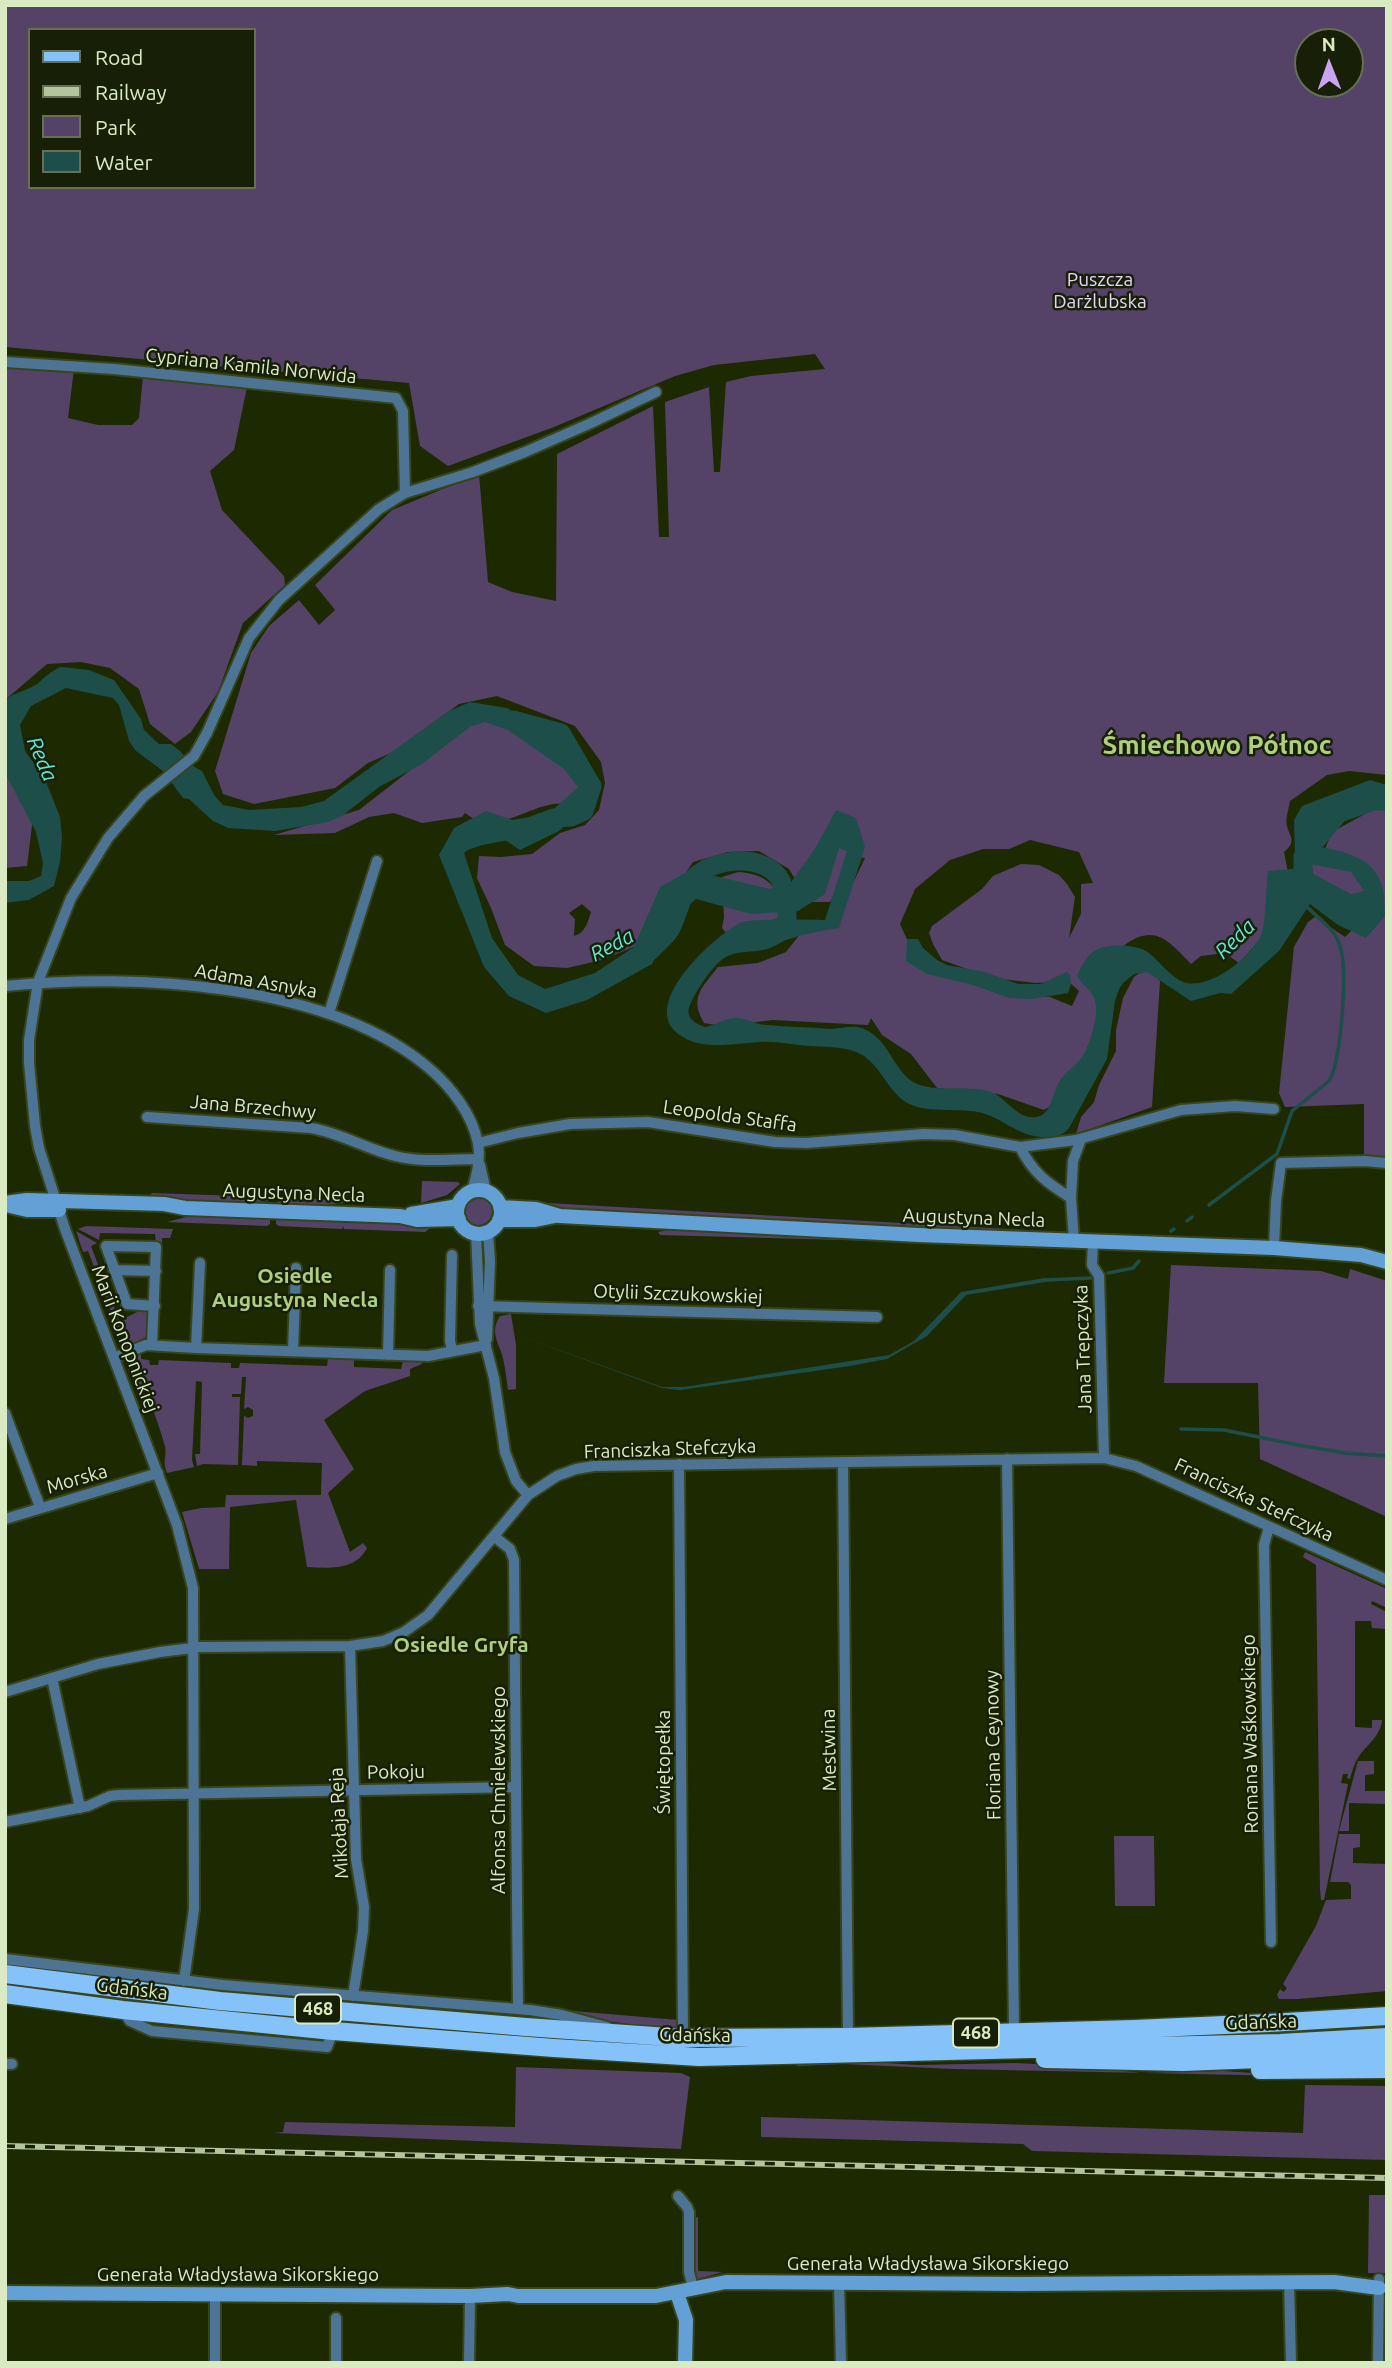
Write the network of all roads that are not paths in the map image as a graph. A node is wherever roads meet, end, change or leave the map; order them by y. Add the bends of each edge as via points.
1 (5, 362) edge
2 (656, 391) dead end
3 (405, 493) junction
4 (377, 861) dead end
5 (38, 982) junction
6 (5, 986) edge
7 (329, 1013) junction
8 (1274, 1109) dead end
9 (147, 1117) dead end
10 (1081, 1139) junction
11 (478, 1143) junction
12 (1020, 1147) junction
13 (478, 1159) junction
14 (1387, 1163) edge
15 (479, 1191) junction
16 (1071, 1198) junction
17 (5, 1204) edge
18 (57, 1205) junction
19 (458, 1213) junction
20 (500, 1213) junction
21 (482, 1232) junction
22 (1074, 1241) junction
23 (1093, 1241) junction
24 (1274, 1248) junction
25 (452, 1255) dead end
26 (1387, 1262) edge
27 (200, 1263) dead end
28 (296, 1268) dead end
29 (114, 1270) junction
30 (390, 1270) dead end
31 (156, 1271) junction
32 (155, 1306) junction
33 (484, 1306) junction
34 (877, 1317) dead end
35 (152, 1345) junction
36 (486, 1345) junction
37 (196, 1348) junction
38 (452, 1350) junction
39 (293, 1351) junction
40 (388, 1355) junction
41 (114, 1358) junction
42 (5, 1413) edge
43 (1104, 1458) junction
44 (1007, 1459) junction
45 (843, 1462) junction
46 (679, 1464) junction
47 (158, 1473) junction
48 (528, 1495) junction
49 (40, 1507) junction
50 (5, 1519) edge
51 (1269, 1527) junction
52 (495, 1537) junction
53 (1387, 1580) edge
54 (350, 1646) junction
55 (194, 1648) junction
56 (52, 1678) junction
57 (5, 1692) edge
58 (516, 1787) junction
59 (354, 1790) junction
60 (192, 1793) junction
61 (80, 1808) junction
62 (5, 1822) edge
63 (1271, 1942) dead end
64 (5, 1959) edge
65 (5, 1974) edge
66 (184, 1981) junction
67 (5, 1994) edge
68 (353, 1996) junction
69 (518, 2009) junction
70 (1387, 2016) edge
71 (1014, 2031) junction
72 (633, 2035) junction
73 (848, 2037) junction
74 (1387, 2037) edge
75 (683, 2038) junction
76 (1008, 2050) junction
77 (1387, 2054) edge
78 (671, 2056) junction
79 (1183, 2062) junction
80 (1387, 2069) edge
81 (678, 2196) dead end
82 (839, 2282) junction
83 (1289, 2282) junction
84 (1379, 2284) joint
85 (693, 2288) junction
86 (5, 2293) edge
87 (677, 2293) junction
88 (215, 2294) junction
89 (470, 2296) junction
90 (336, 2318) dead end
91 (215, 2363) edge
92 (336, 2363) edge
93 (469, 2363) edge
94 (685, 2363) edge
95 (841, 2363) edge
96 (1290, 2363) edge
97 (1378, 2363) edge

1 - 3 street, Cypriana Kamila Norwida via 396,398 403,411
2 - 3 street, Marii Konopnickiej via 525,452
3 - 5 street, Marii Konopnickiej via 379,509 268,612 243,650 203,742 190,760 144,796 108,838 71,898
4 - 7 street
5 - 6 street, Adama Asnyka
5 - 7 street, Adama Asnyka via 183,986 293,1002
5 - 18 street, Marii Konopnickiej via 29,1040 30,1085 39,1148
7 - 11 street, Adama Asnyka via 391,1042 443,1080 471,1122
8 - 10 street, Leopolda Staffa via 1181,1110
9 - 13 street, Jana Brzechwy via 311,1128 394,1156
10 - 12 street, Leopolda Staffa
10 - 16 street via 1072,1171
11 - 12 street, Leopolda Staffa via 570,1124 648,1122 775,1142 924,1134
11 - 13 street, Adama Asnyka
12 - 16 street via 1029,1166
13 - 15 street, Adama Asnyka
14 - 24 street via 1281,1163
15 - 19 street via 461,1200
15 - 20 street via 493,1194
16 - 22 street
17 - 18 street, Augustyna Necla via 27,1209
18 - 19 street, Augustyna Necla via 165,1213 185,1208 400,1216
18 - 41 street, Marii Konopnickiej
19 - 21 street via 469,1231
20 - 21 street
20 - 22 street, Augustyna Necla via 536,1209 560,1216
21 - 33 street via 479,1263
22 - 23 street, Augustyna Necla
23 - 24 street, Augustyna Necla
23 - 43 street, Jana Trepczyka via 1092,1265 1099,1276
24 - 26 street, Augustyna Necla
25 - 38 street
27 - 37 street
28 - 39 street
29 - 31 street
29 - 31 street via 106,1245 156,1247
29 - 32 street via 127,1304
30 - 40 street
31 - 32 street
32 - 35 street
33 - 34 street, Otylii Szczukowskiej
33 - 36 street via 480,1324
35 - 37 street
35 - 41 street
36 - 38 street
36 - 48 street via 505,1452 516,1481
37 - 39 street
38 - 40 street via 428,1356
39 - 40 street
41 - 47 street, Marii Konopnickiej
42 - 49 street
43 - 44 street, Franciszka Stefczyka
43 - 51 street, Franciszka Stefczyka via 1136,1466
44 - 45 street, Franciszka Stefczyka
44 - 71 street, Floriana Ceynowy
45 - 46 street, Franciszka Stefczyka
45 - 73 street, Mestwina
46 - 48 street, Franciszka Stefczyka via 576,1469
46 - 75 street, Świętopełka
47 - 49 street, Morska
47 - 55 street, Marii Konopnickiej via 190,1574
48 - 52 street, Franciszka Stefczyka
49 - 50 street, Morska
51 - 53 street, Franciszka Stefczyka
51 - 63 street, Romana Waśkowskiego via 1264,1545
52 - 54 street, Franciszka Stefczyka via 420,1622 383,1641
52 - 58 street, Alfonsa Chmielewskiego via 510,1549 514,1560
54 - 55 street, Franciszka Stefczyka
54 - 59 street, Mikołaja Reja
55 - 56 street, Franciszka Stefczyka via 123,1658
55 - 60 street, Marii Konopnickiej
56 - 57 street, Franciszka Stefczyka
56 - 61 street
58 - 59 street, Pokoju
58 - 69 street, Alfonsa Chmielewskiego
59 - 60 street, Pokoju
59 - 68 street, Mikołaja Reja via 364,1920
60 - 61 street, Pokoju via 110,1796
60 - 66 street, Marii Konopnickiej via 194,1909
61 - 62 street, Pokoju
64 - 66 street, Gdańska
65 - 72 main road, Gdańska / 468 via 220,2001
66 - 68 street, Gdańska
67 - 78 main road, Gdańska / 468 via 333,2031
68 - 69 street, Gdańska
69 - 72 street, Gdańska via 562,2015
70 - 71 main road, Gdańska / 468
71 - 73 main road, Gdańska / 468
72 - 75 main road, Gdańska / 468
73 - 75 main road, Gdańska / 468
74 - 76 main road, Gdańska / 468
75 - 78 street
76 - 78 main road, Gdańska / 468
76 - 79 main road via 1035,2059
77 - 79 main road
79 - 80 main road via 1208,2068 1282,2071
81 - 85 street via 689,2212
82 - 83 street, Generała Władysława Sikorskiego
82 - 85 street, Generała Władysława Sikorskiego via 726,2282
82 - 95 street
83 - 84 street, Generała Władysława Sikorskiego
83 - 96 street
84 - 97 street, Generała Władysława Sikorskiego
85 - 87 street, Generała Władysława Sikorskiego
86 - 88 street, Generała Władysława Sikorskiego
87 - 89 street, Generała Władysława Sikorskiego via 645,2297
87 - 94 street via 686,2320
88 - 89 street, Generała Władysława Sikorskiego
88 - 91 street
89 - 93 street
90 - 92 street

